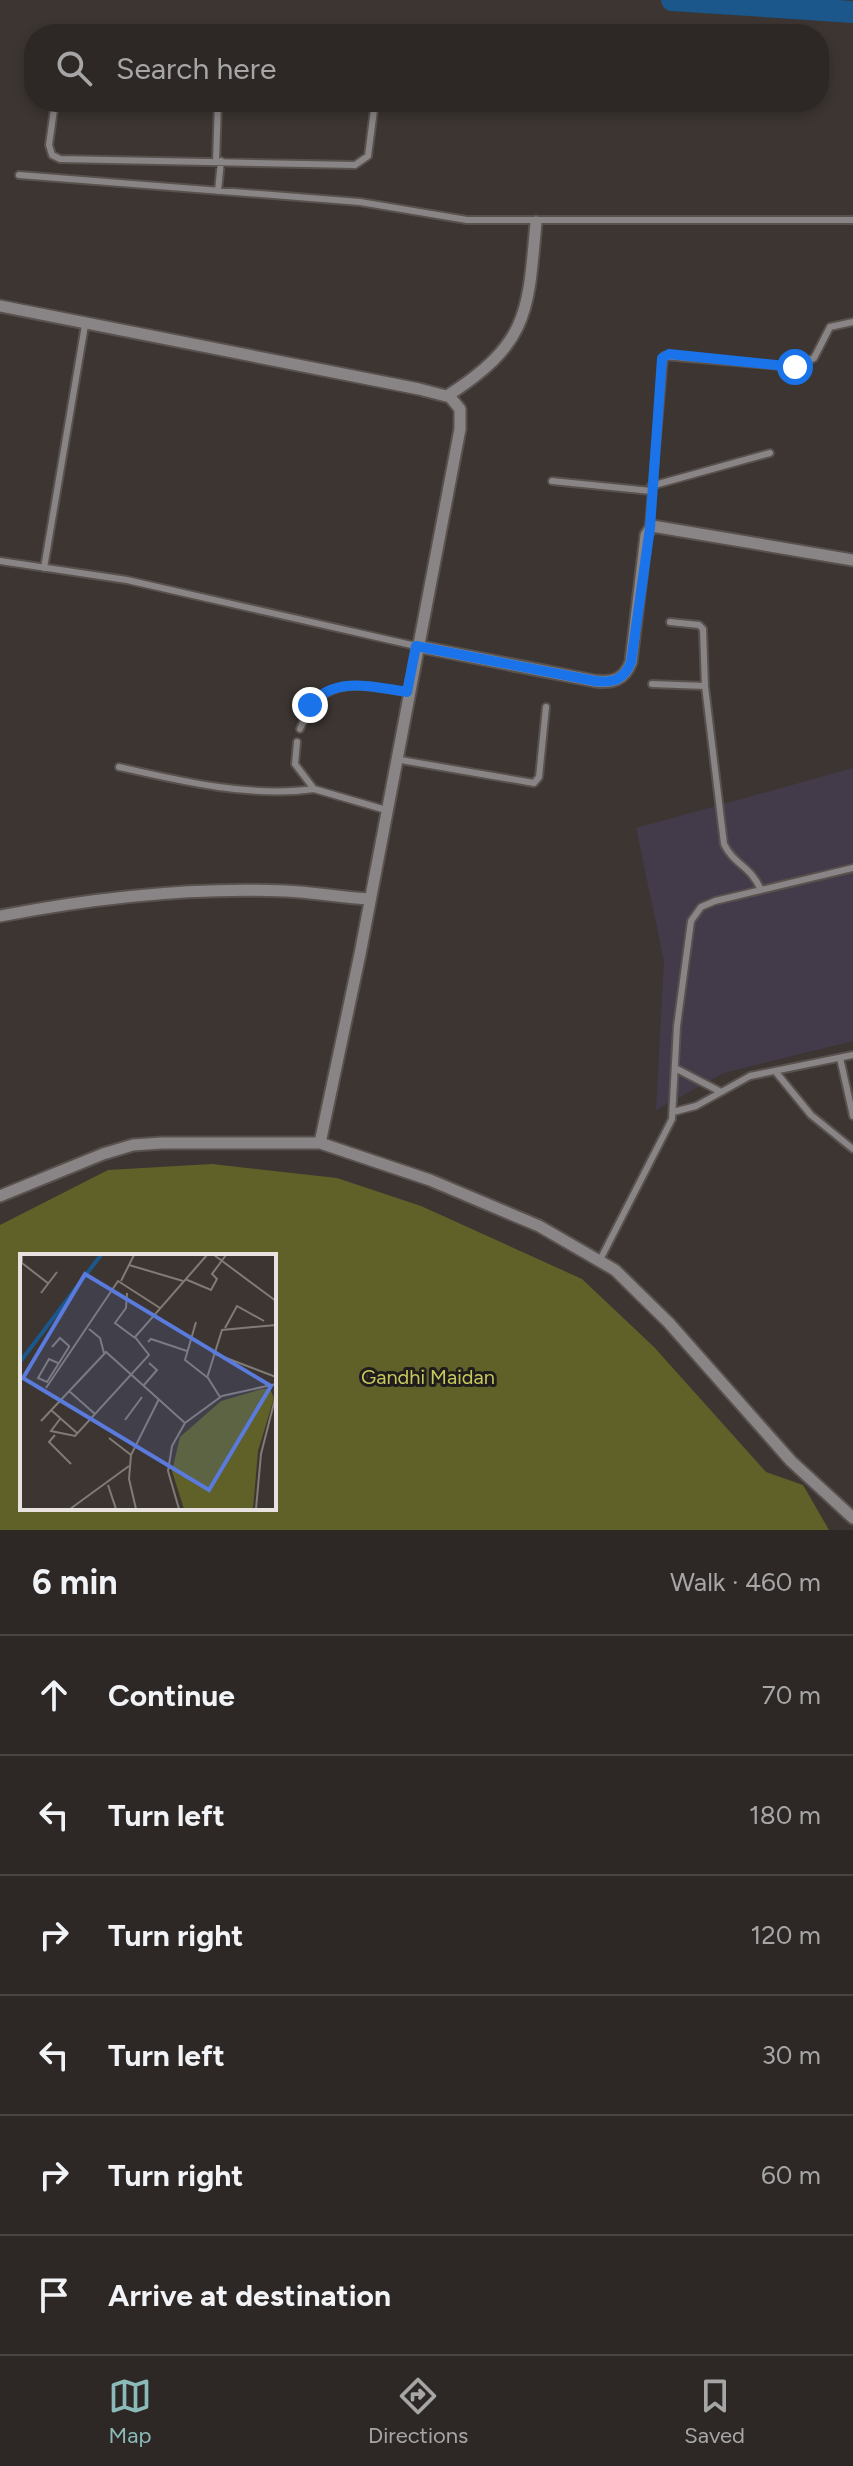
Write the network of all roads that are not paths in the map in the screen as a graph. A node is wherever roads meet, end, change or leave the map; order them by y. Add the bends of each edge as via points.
1 (54, 112) edge
2 (218, 112) edge
3 (374, 112) edge
4 (219, 161) junction
5 (19, 175) dead end
6 (218, 191) junction
7 (853, 220) edge
8 (536, 222) junction
9 (0, 306) edge
10 (853, 322) edge
11 (85, 325) junction
12 (447, 396) junction
13 (770, 453) dead end
14 (552, 481) dead end
15 (651, 488) junction
16 (650, 528) junction
17 (853, 560) edge
18 (0, 561) edge
19 (44, 568) junction
20 (670, 622) dead end
21 (416, 646) junction
22 (652, 684) dead end
23 (705, 686) junction
24 (407, 692) junction
25 (546, 707) dead end
26 (300, 729) dead end
27 (297, 742) dead end
28 (395, 759) junction
29 (119, 767) dead end
30 (314, 789) junction
31 (386, 810) junction
32 (853, 868) edge
33 (761, 890) junction
34 (370, 899) junction
35 (0, 916) edge
36 (853, 1055) edge
37 (840, 1058) junction
38 (675, 1068) junction
39 (775, 1071) junction
40 (721, 1092) junction
41 (673, 1112) junction
42 (853, 1116) edge
43 (320, 1143) junction
44 (853, 1149) edge
45 (0, 1196) edge
46 (599, 1260) junction
47 (853, 1518) edge

1 - 4 lane via 49,145 55,157
2 - 4 lane
3 - 4 lane via 368,156 359,165
4 - 6 lane
5 - 6 lane
6 - 8 lane via 360,202 467,220
7 - 8 lane
8 - 12 street via 529,301 522,319 500,357
9 - 11 street
10 - 15 lane via 830,327 814,358 795,367 664,356
11 - 12 street
11 - 19 lane
12 - 21 street via 460,409 460,429
13 - 15 lane
14 - 15 lane
15 - 16 lane
16 - 17 street via 660,525
16 - 21 street via 631,662 615,681
18 - 19 lane
19 - 21 lane via 202,596
20 - 23 lane via 702,627
21 - 24 street
22 - 23 lane
23 - 33 lane via 724,844 751,871
24 - 26 lane via 339,687 314,700
24 - 28 street
25 - 28 lane via 539,777 534,783
27 - 30 lane via 295,764
28 - 31 street
29 - 30 lane via 204,784
30 - 31 lane
31 - 34 street
32 - 33 lane
33 - 38 lane via 706,904 691,921
34 - 35 street via 213,890 68,903
34 - 43 street
36 - 37 lane
37 - 39 lane
37 - 42 lane
38 - 40 lane
38 - 41 lane
39 - 40 lane via 750,1076
39 - 44 lane via 811,1115
40 - 41 lane
41 - 46 lane
43 - 45 street via 133,1145 69,1165
43 - 46 street via 478,1199
46 - 47 street via 669,1323 791,1461

